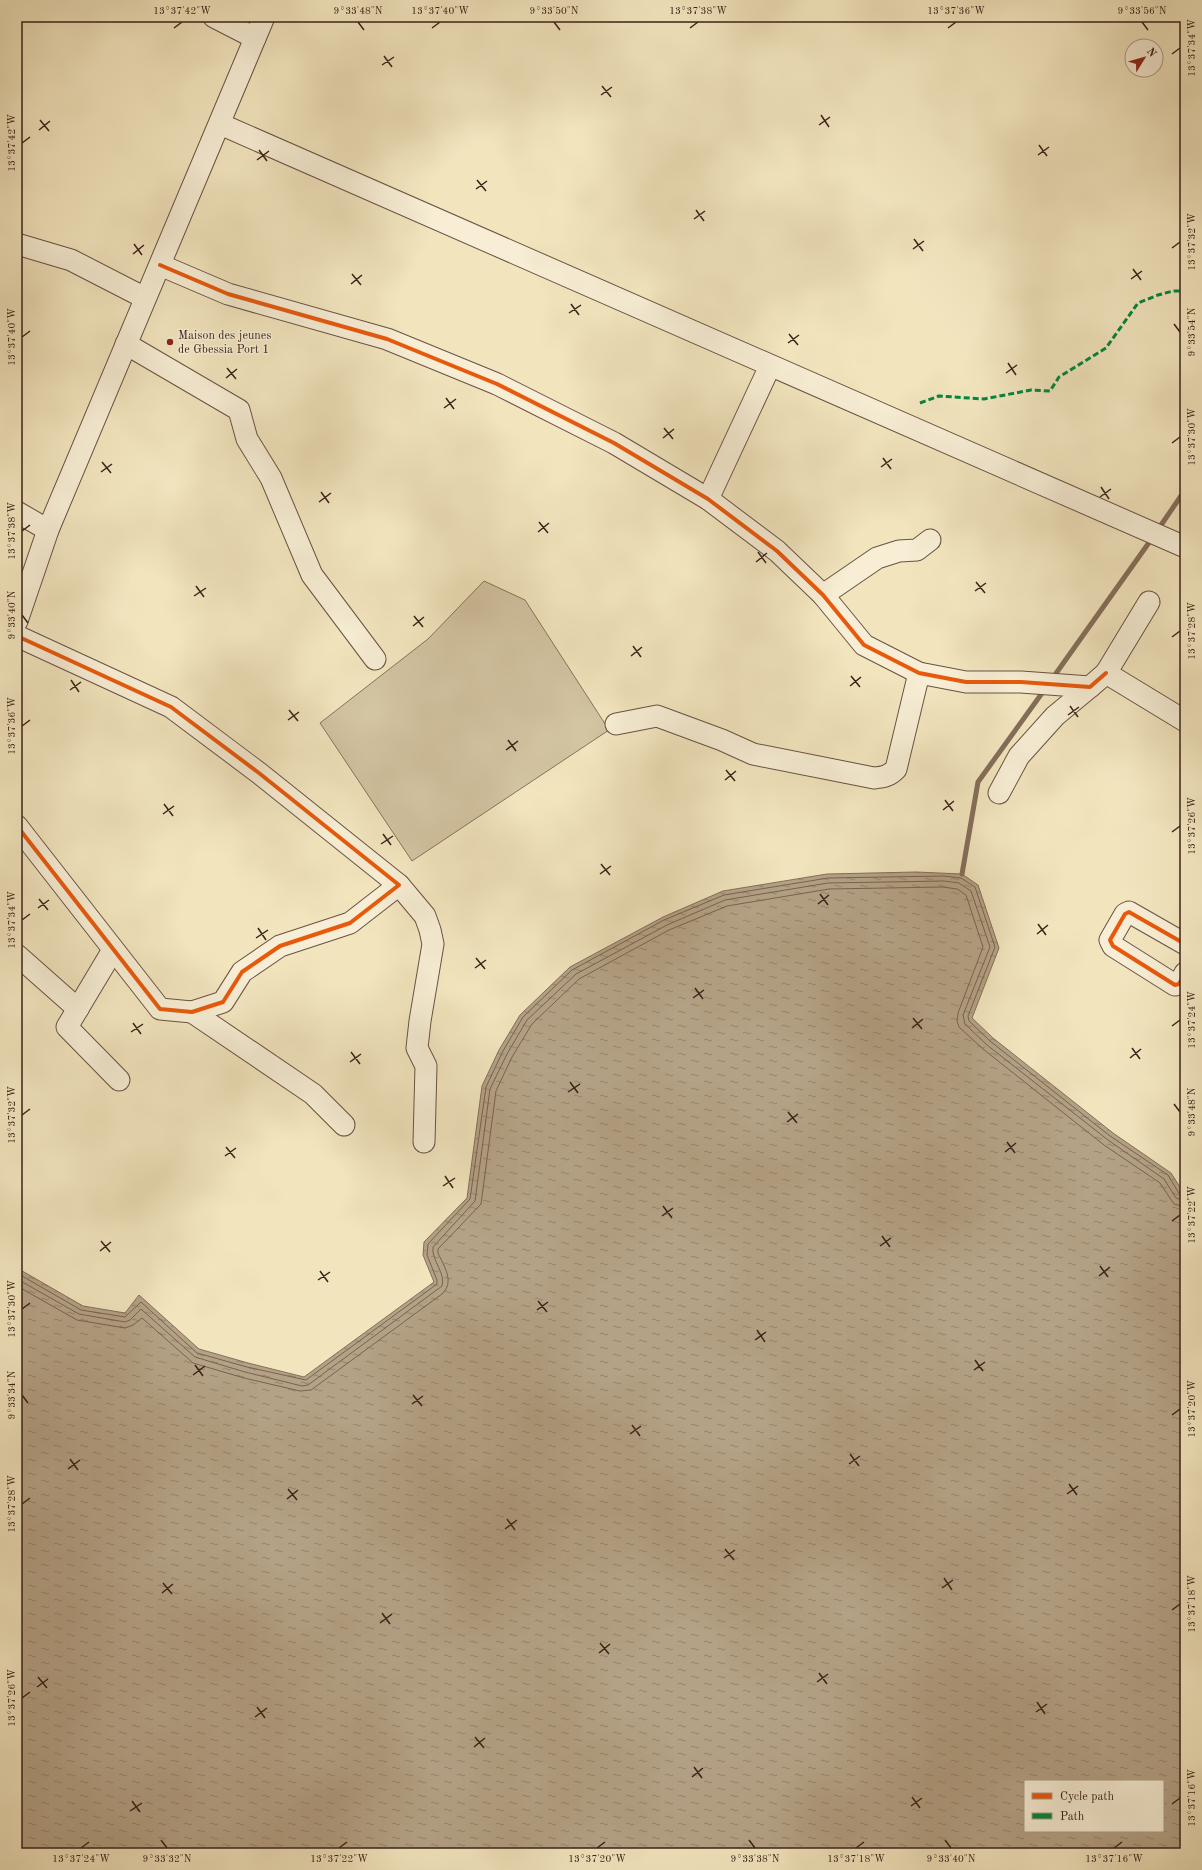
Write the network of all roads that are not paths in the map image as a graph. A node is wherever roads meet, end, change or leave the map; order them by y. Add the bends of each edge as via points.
1 (214, 17) edge
2 (264, 17) edge
3 (255, 38) junction
4 (220, 124) junction
5 (17, 244) edge
6 (160, 266) junction
7 (145, 298) junction
8 (126, 344) junction
9 (770, 366) junction
10 (708, 499) junction
11 (17, 512) edge
12 (48, 530) junction
13 (930, 540) dead end
14 (1185, 547) edge
15 (823, 595) junction
16 (1149, 602) dead end
17 (17, 621) edge
18 (17, 636) edge
19 (375, 659) dead end
20 (919, 673) junction
21 (1106, 673) junction
22 (1082, 687) junction
23 (1185, 721) edge
24 (616, 724) dead end
25 (999, 793) dead end
26 (17, 826) edge
27 (400, 885) junction
28 (1185, 944) edge
29 (113, 950) junction
30 (17, 955) edge
31 (1185, 974) edge
32 (78, 1009) junction
33 (192, 1012) junction
34 (119, 1080) dead end
35 (344, 1125) dead end
36 (424, 1142) dead end

1 - 3 street
2 - 3 street
3 - 4 street
4 - 6 street
4 - 9 street
5 - 7 street via 71,260
6 - 7 street
6 - 10 street via 228,294 387,339 497,384 614,443
7 - 8 street
8 - 12 street
8 - 19 street via 239,410 247,439 271,478 312,575
9 - 10 street
9 - 14 street
10 - 15 street via 777,551
11 - 12 street
12 - 17 street
13 - 15 street via 917,550 899,551 877,558
15 - 20 street via 864,645
16 - 21 street
18 - 27 street via 171,707
20 - 22 street via 966,682 1021,682
20 - 24 street via 896,769 883,777 874,778 753,754 657,716
21 - 22 street
21 - 23 street
22 - 25 street via 1019,756
26 - 29 street
27 - 33 street via 350,923 280,946 242,972 223,1002
27 - 36 street via 425,916 433,944 417,1048 426,1066
28 - 31 street via 1129,912 1125,914 1110,940 1112,946 1176,985
29 - 32 street
29 - 33 street via 160,1009
30 - 32 street
32 - 34 street via 67,1027
33 - 35 street via 313,1094

